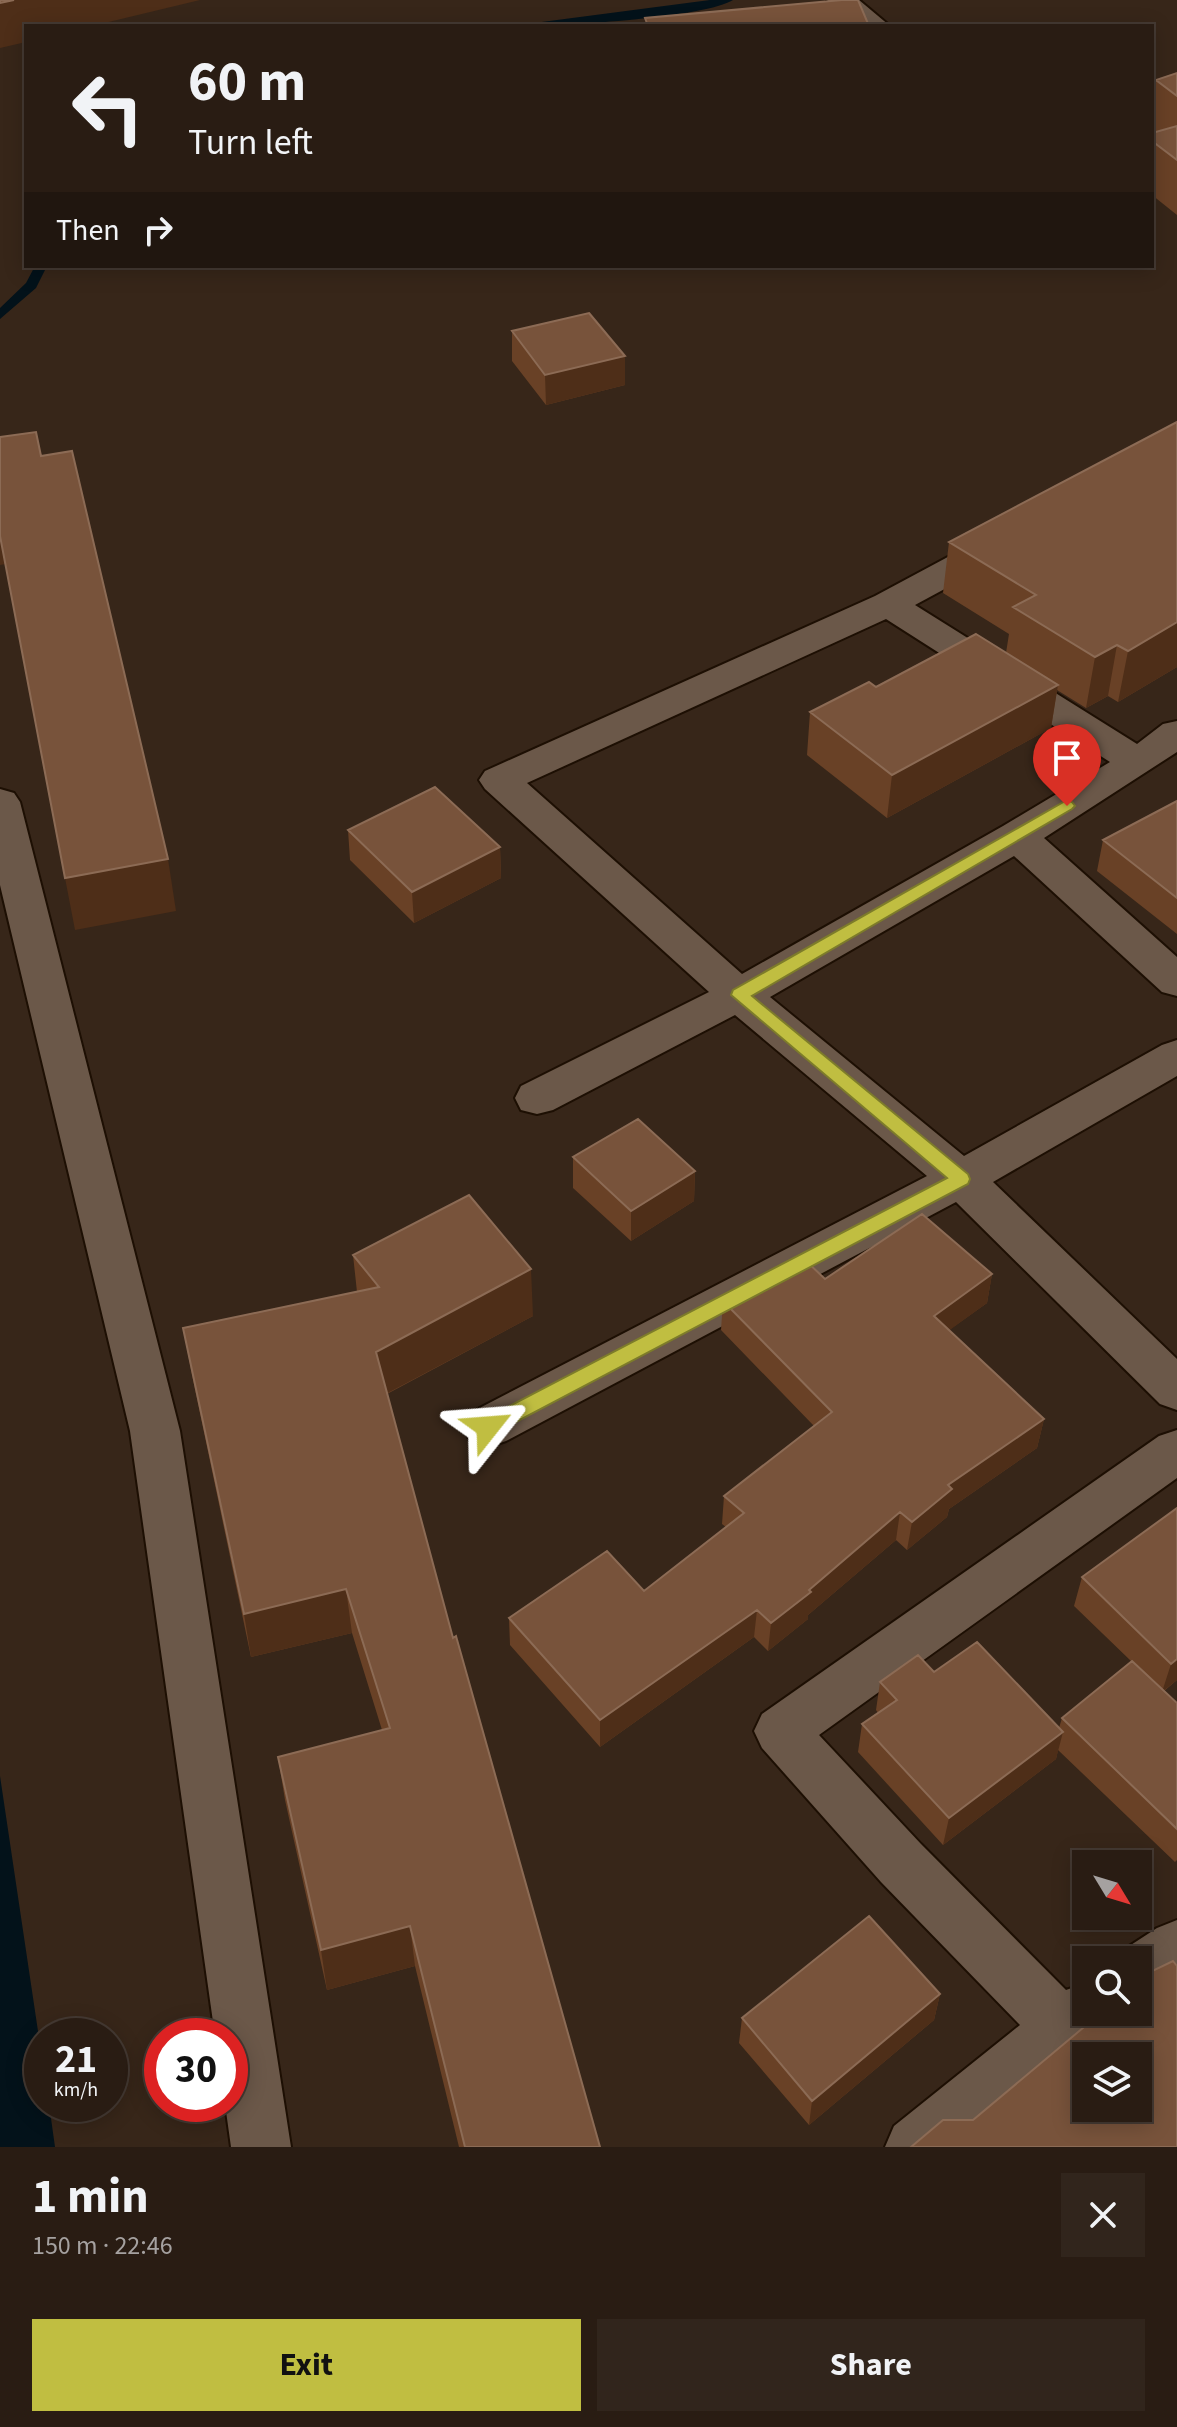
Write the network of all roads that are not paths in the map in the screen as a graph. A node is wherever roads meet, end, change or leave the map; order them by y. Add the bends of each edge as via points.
1 (841, 0) edge
2 (873, 24) edge
3 (1025, 531) edge
4 (888, 604) junction
5 (1177, 733) edge
6 (1138, 762) junction
7 (0, 802) edge
8 (1017, 836) junction
9 (1177, 981) edge
10 (739, 995) junction
11 (1177, 1056) edge
12 (537, 1098) dead end
13 (961, 1179) junction
14 (1177, 1390) edge
15 (488, 1427) dead end
16 (1177, 1451) edge
17 (1177, 1948) edge
18 (1152, 1965) edge
19 (1072, 2017) edge
20 (1072, 2019) edge
21 (261, 2147) edge
22 (915, 2147) edge

1 - 2 street
3 - 4 street
4 - 6 street
4 - 10 street via 499,780
5 - 6 street
6 - 8 street
7 - 21 street via 155,1431
8 - 9 street
8 - 10 street
10 - 12 street
10 - 13 street
11 - 13 street
13 - 14 street
13 - 15 street
16 - 19 street via 781,1731 901,1863
17 - 18 street
20 - 22 street

